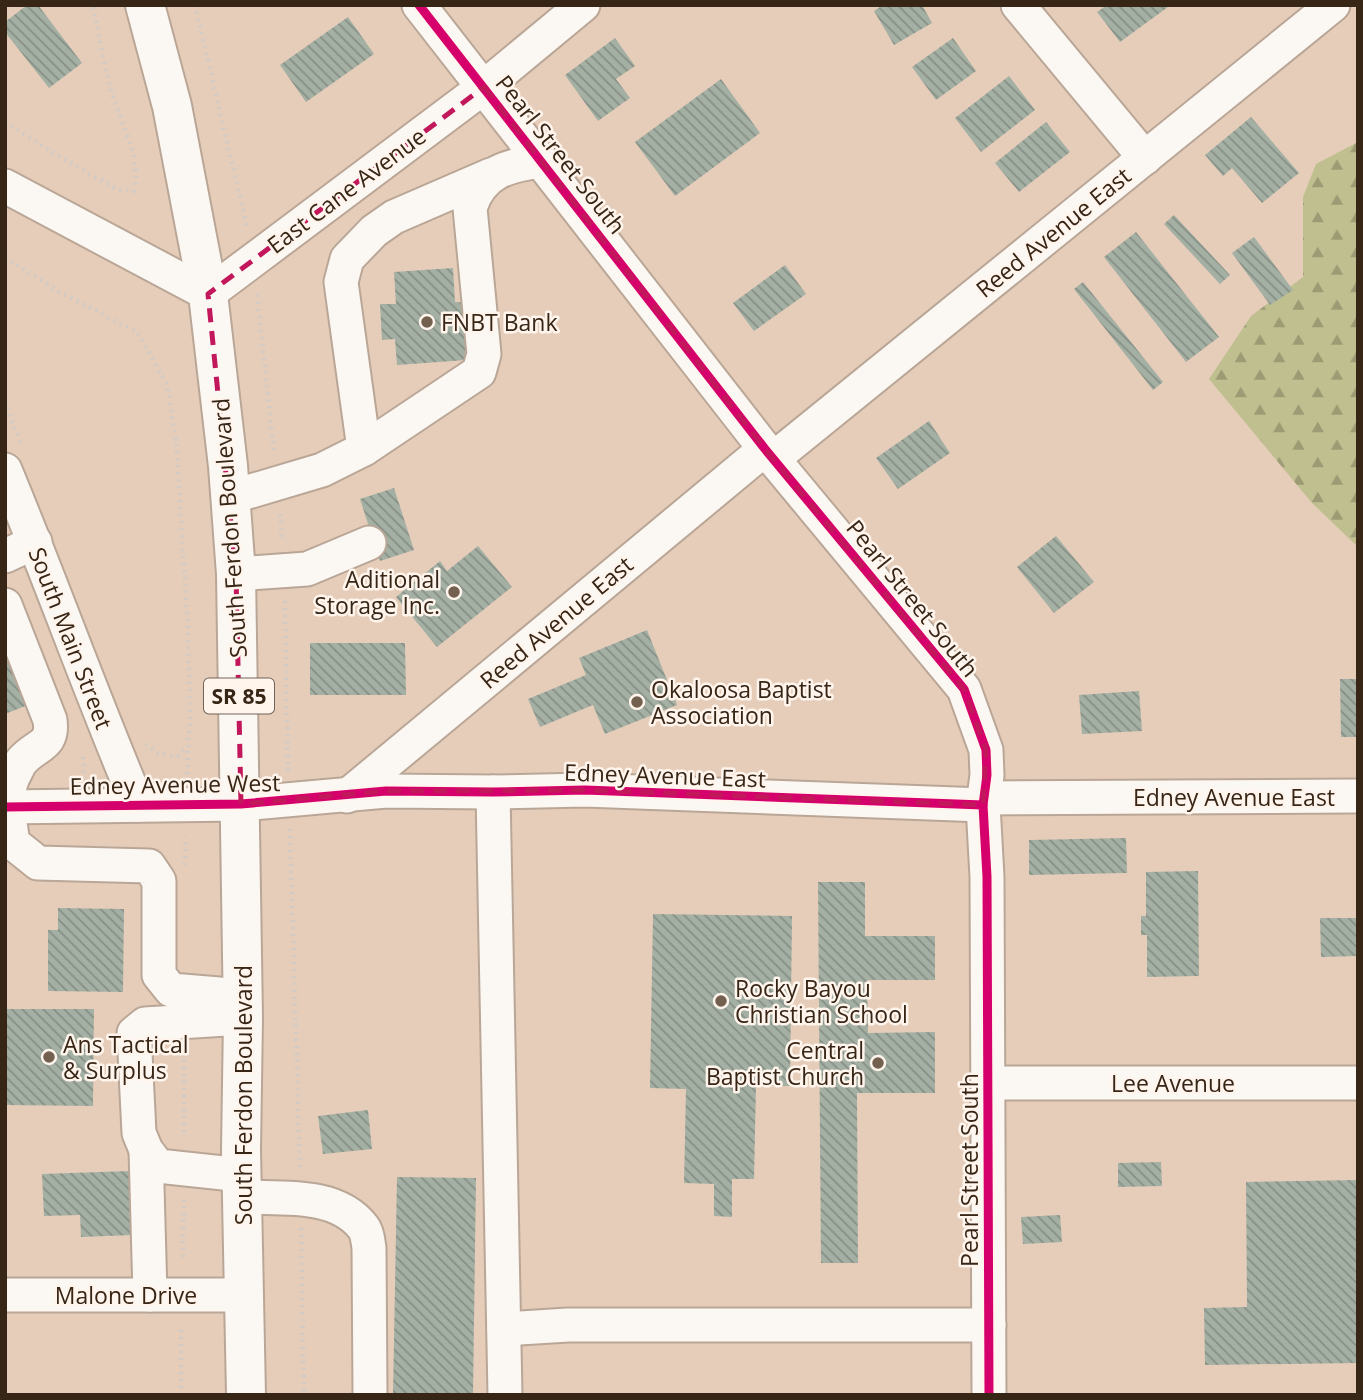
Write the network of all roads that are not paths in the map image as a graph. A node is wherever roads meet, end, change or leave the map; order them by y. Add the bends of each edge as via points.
1 (145, 5) edge
2 (419, 5) edge
3 (583, 5) edge
4 (1018, 5) edge
5 (1334, 5) edge
6 (484, 87) junction
7 (1145, 158) junction
8 (542, 161) junction
9 (492, 174) junction
10 (362, 178) junction
11 (5, 186) edge
12 (394, 217) junction
13 (208, 294) junction
14 (364, 449) junction
15 (769, 454) junction
16 (15, 462) edge
17 (231, 497) junction
18 (369, 543) dead end
19 (20, 549) edge
20 (236, 574) junction
21 (5, 606) edge
22 (493, 792) junction
23 (346, 796) junction
24 (1358, 796) edge
25 (984, 801) junction
26 (240, 804) junction
27 (138, 805) junction
28 (7, 807) edge
29 (243, 1007) junction
30 (988, 1083) junction
31 (1358, 1083) edge
32 (146, 1150) junction
33 (242, 1186) junction
34 (246, 1294) junction
35 (5, 1295) edge
36 (166, 1295) junction
37 (989, 1325) junction
38 (504, 1329) junction
39 (246, 1395) edge
40 (370, 1395) edge
41 (505, 1395) edge
42 (989, 1395) edge

1 - 13 main road, South Ferdon Boulevard / SR 85 via 172,106
2 - 6 street, Pearl Street South
3 - 6 street, East Cane Avenue
4 - 7 street
5 - 7 street, Reed Avenue East
6 - 8 street, Pearl Street South
6 - 10 street, East Cane Avenue
7 - 15 street, Reed Avenue East
8 - 9 street via 516,164
8 - 15 street, Pearl Street South
9 - 12 street
9 - 14 street via 474,194 470,208 484,354 479,372
10 - 12 street
10 - 13 street, East Cane Avenue
11 - 13 street
12 - 14 street via 347,259 341,282
13 - 17 main road, South Ferdon Boulevard / SR 85
14 - 17 street via 322,470
15 - 23 street, Reed Avenue East
15 - 25 street, Pearl Street South via 964,689 986,750
16 - 19 street, South Main Street
17 - 20 main road, South Ferdon Boulevard / SR 85
18 - 20 street via 307,569
19 - 27 street, South Main Street via 81,669
20 - 26 main road, South Ferdon Boulevard / SR 85
21 - 28 street via 51,731 47,742 21,762
22 - 23 street, Edney Avenue East via 386,791
22 - 25 street, Edney Avenue East via 585,790
22 - 38 street
23 - 26 street, Edney Avenue West
24 - 25 street, Edney Avenue East
25 - 30 street, Pearl Street South
26 - 27 street, Edney Avenue West
26 - 29 main road, South Ferdon Boulevard / SR 85
27 - 28 street, Edney Avenue West
28 - 29 street via 13,843 38,863 149,866 159,881 159,975 172,990
29 - 32 street via 184,1022 145,1024 134,1033 139,1133
29 - 33 main road, South Ferdon Boulevard / SR 85
30 - 31 street, Lee Avenue
30 - 37 street, Pearl Street South
32 - 33 street via 158,1166 184,1168
32 - 36 street
33 - 34 main road, South Ferdon Boulevard / SR 85
33 - 40 street via 324,1202 344,1209 365,1229
34 - 36 street, Malone Drive
34 - 39 main road, South Ferdon Boulevard / SR 85
35 - 36 street, Malone Drive
37 - 38 street
37 - 42 street, Pearl Street South
38 - 41 street

